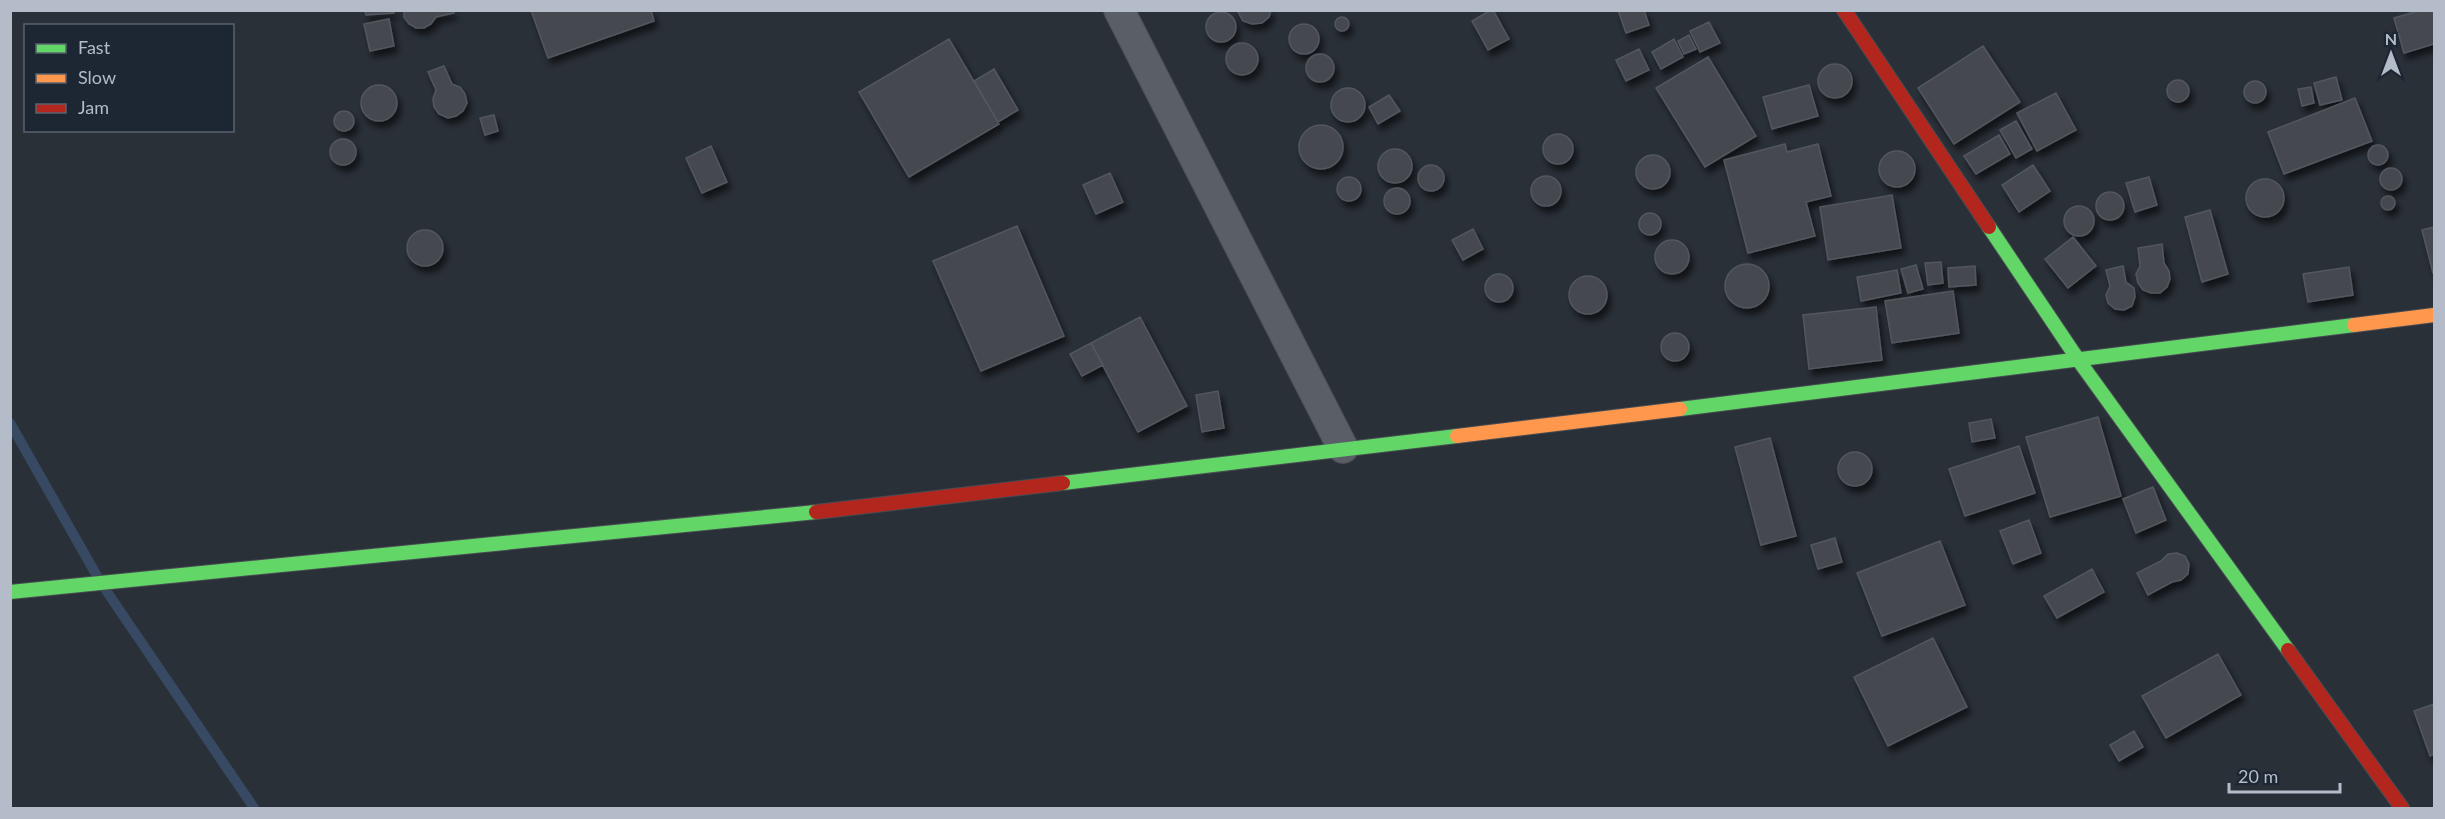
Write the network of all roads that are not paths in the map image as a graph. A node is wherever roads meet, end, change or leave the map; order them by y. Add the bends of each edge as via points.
1 (1119, 10) edge
2 (1844, 10) edge
3 (2434, 315) edge
4 (2079, 361) junction
5 (1343, 448) junction
6 (10, 592) edge
7 (2402, 808) edge

1 - 5 street
2 - 4 street
3 - 4 street
4 - 5 street
4 - 7 street
5 - 6 street via 827,511

